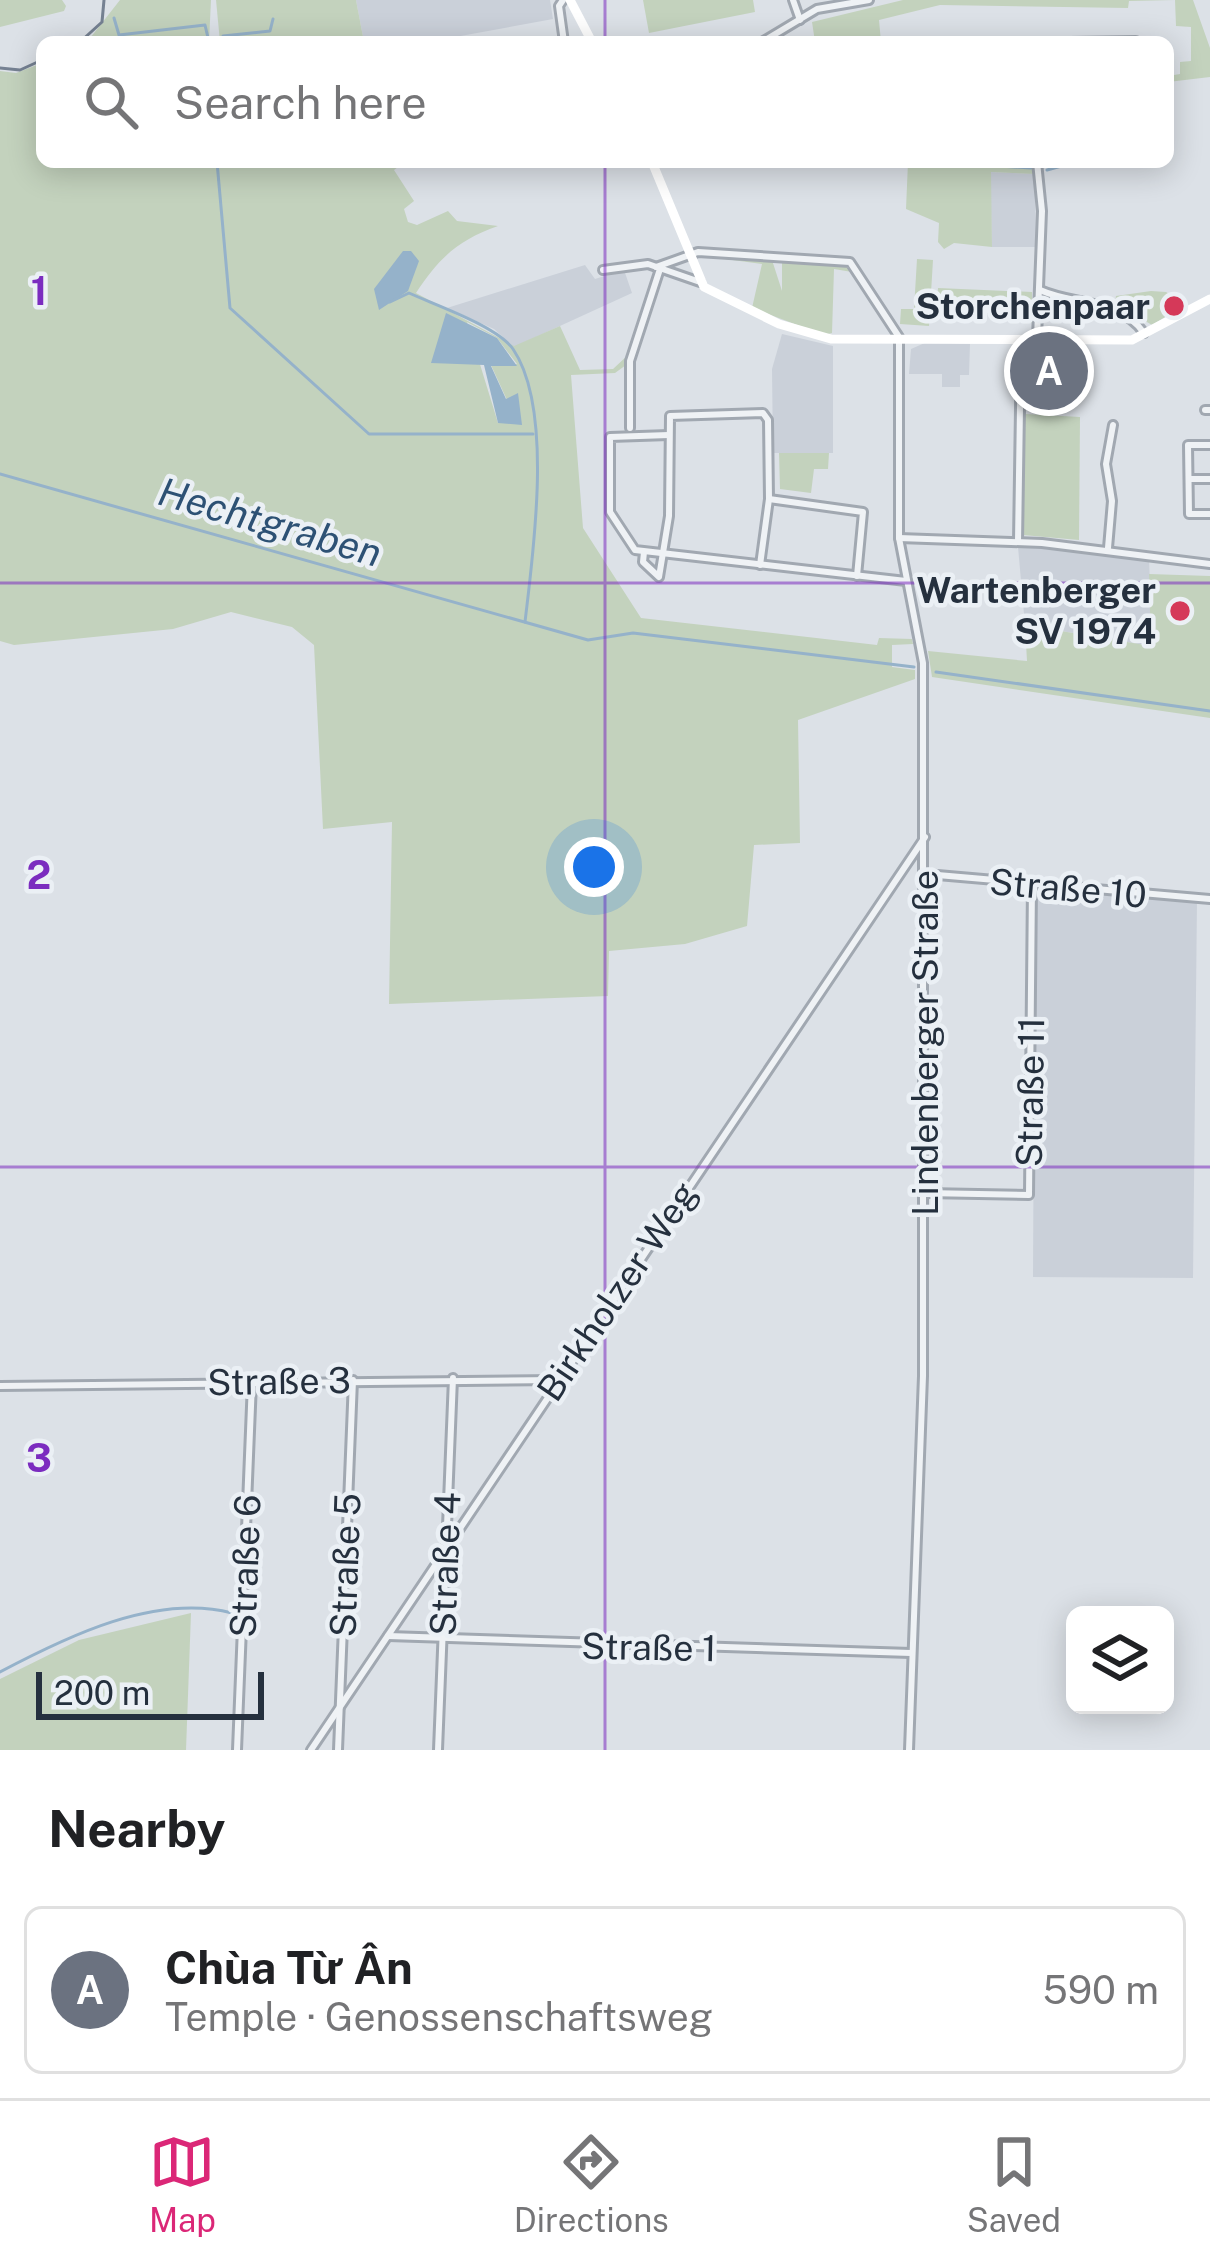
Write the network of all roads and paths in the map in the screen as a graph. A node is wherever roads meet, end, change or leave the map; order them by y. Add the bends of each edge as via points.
1 (567, 0) edge
2 (793, 0) edge
3 (869, 0) edge
4 (800, 20) junction
5 (563, 36) edge
6 (588, 36) edge
7 (772, 36) edge
8 (655, 168) edge
9 (1037, 168) edge
10 (694, 253) junction
11 (658, 268) junction
12 (603, 270) dead end
13 (700, 282) junction
14 (1040, 290) junction
15 (1059, 299) junction
16 (1210, 299) edge
17 (1039, 308) junction
18 (1146, 336) junction
19 (898, 338) junction
20 (1022, 341) junction
21 (1037, 342) junction
22 (1113, 425) dead end
23 (630, 428) dead end
24 (669, 436) junction
25 (1210, 445) edge
26 (1189, 479) junction
27 (1210, 479) edge
28 (769, 499) junction
29 (1210, 514) edge
30 (899, 538) junction
31 (1018, 542) junction
32 (1108, 548) junction
33 (644, 551) junction
34 (664, 554) junction
35 (1210, 564) edge
36 (760, 565) junction
37 (857, 576) junction
38 (907, 581) junction
39 (925, 837) junction
40 (905, 860) junction
41 (926, 863) junction
42 (926, 874) junction
43 (1032, 885) junction
44 (1210, 899) edge
45 (925, 1193) junction
46 (453, 1378) junction
47 (352, 1380) junction
48 (558, 1380) junction
49 (252, 1382) junction
50 (0, 1386) edge
51 (446, 1548) junction
52 (388, 1636) junction
53 (442, 1642) junction
54 (912, 1653) junction
55 (339, 1708) junction
56 (237, 1750) edge
57 (311, 1750) edge
58 (338, 1750) edge
59 (438, 1750) edge
60 (909, 1750) edge

1 - 5 street via 559,6
1 - 6 main road
2 - 4 street
3 - 4 street
4 - 7 street
8 - 10 main road
9 - 14 street
10 - 11 street
10 - 13 main road
10 - 19 street via 850,262
11 - 12 street
11 - 13 street
11 - 23 street via 630,361
13 - 19 main road via 814,336
14 - 15 street
14 - 17 street
15 - 17 street
15 - 18 street via 1110,308
16 - 18 main road
17 - 21 street
18 - 21 main road
19 - 20 main road
19 - 30 street, Lindenberger Straße
20 - 21 main road
20 - 31 street
22 - 32 street
24 - 28 street via 674,415 767,415
24 - 33 street via 610,440 610,512 635,550
24 - 34 street
25 - 26 street via 1188,445
26 - 27 street
26 - 29 street via 1189,514
28 - 36 street
28 - 37 street via 863,512
30 - 31 street
30 - 38 street, Lindenberger Straße
31 - 32 street
32 - 35 street
33 - 34 street
33 - 34 street via 656,578
34 - 36 street
36 - 37 street
37 - 38 street
38 - 39 street, Lindenberger Straße via 923,663
39 - 40 street, Birkholzer Weg
39 - 41 street, Lindenberger Straße
40 - 41 street
40 - 48 street, Birkholzer Weg
41 - 42 street, Lindenberger Straße
42 - 43 street, Straße 10
42 - 45 street, Lindenberger Straße
43 - 44 street, Straße 10
43 - 45 street, Straße 11 via 1029,1195
45 - 54 street, Lindenberger Straße
46 - 47 street, Straße 3
46 - 48 street, Straße 3
46 - 51 street, Straße 4
47 - 49 street, Straße 3
47 - 55 street, Straße 5
48 - 51 street, Birkholzer Weg
49 - 50 street, Straße 3
49 - 56 street, Straße 6
51 - 52 street, Birkholzer Weg
51 - 53 street, Straße 4
52 - 53 street, Straße 1
52 - 55 street, Birkholzer Weg
53 - 54 street, Straße 1
53 - 59 street, Straße 4
54 - 60 street, Lindenberger Straße
55 - 57 street, Birkholzer Weg
55 - 58 street, Straße 5

